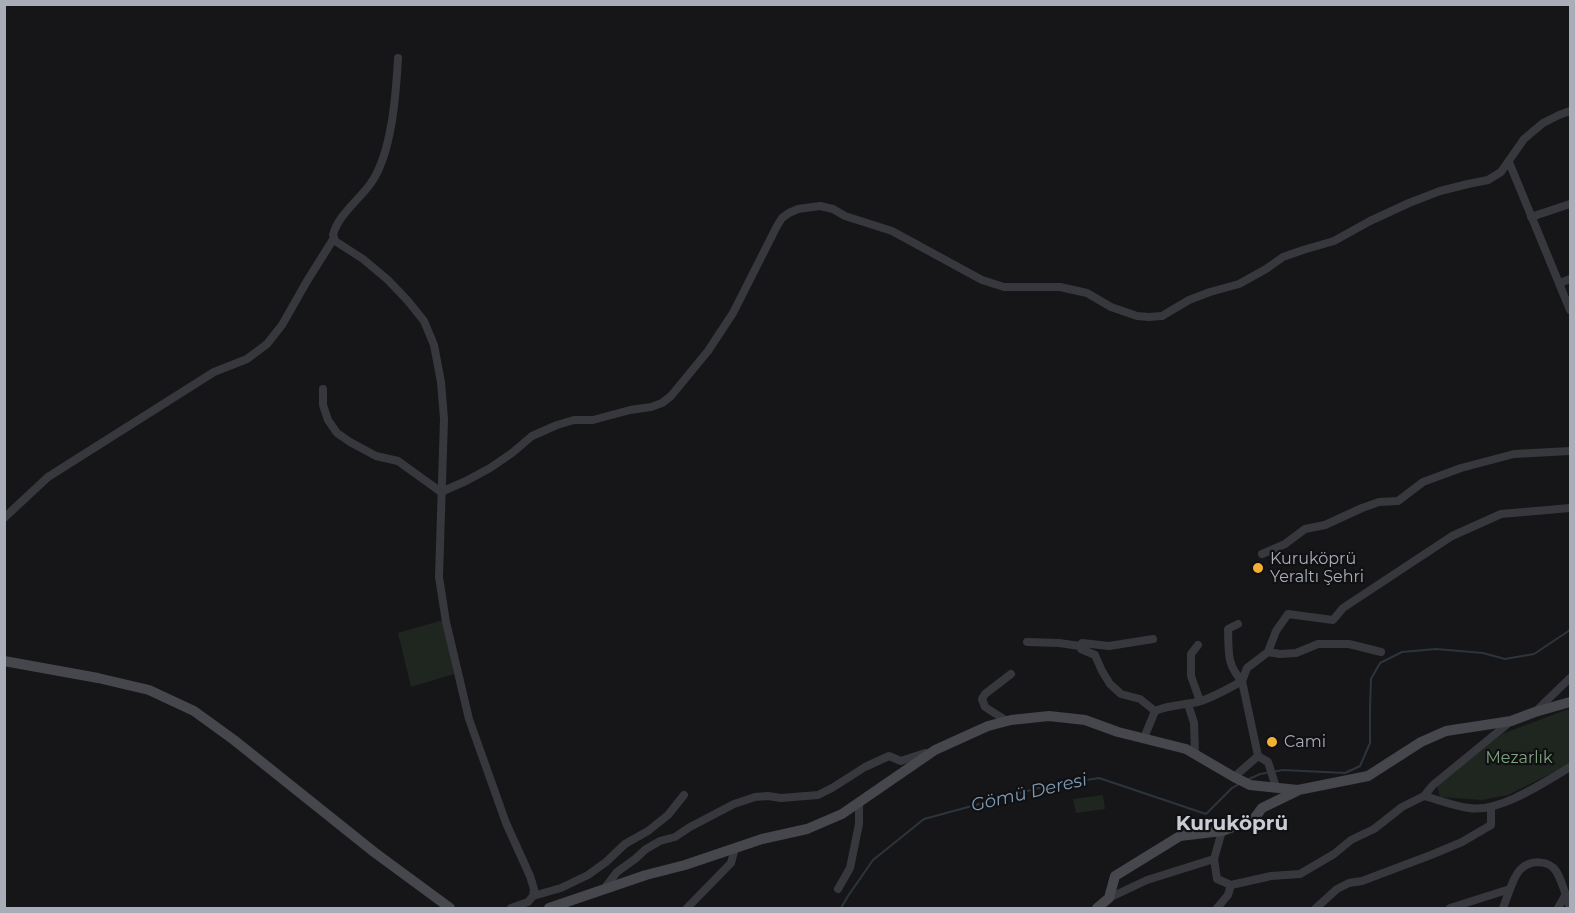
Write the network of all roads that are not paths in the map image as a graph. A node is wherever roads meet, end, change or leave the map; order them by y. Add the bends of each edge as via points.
1 (398, 58) dead end
2 (1570, 111) edge
3 (1509, 162) junction
4 (1570, 204) edge
5 (1532, 217) junction
6 (334, 238) junction
7 (1570, 279) edge
8 (1560, 283) junction
9 (1570, 310) edge
10 (323, 389) dead end
11 (1570, 451) edge
12 (441, 492) junction
13 (1570, 508) edge
14 (4, 518) edge
15 (1262, 555) dead end
16 (1238, 624) dead end
17 (1152, 639) dead end
18 (1027, 642) dead end
19 (1198, 645) dead end
20 (1080, 646) junction
21 (1268, 651) junction
22 (1381, 652) dead end
23 (4, 661) edge
24 (1011, 674) dead end
25 (1570, 678) edge
26 (1242, 681) junction
27 (1200, 701) junction
28 (1570, 702) edge
29 (1188, 704) junction
30 (1155, 711) junction
31 (1535, 712) junction
32 (1007, 721) junction
33 (1511, 721) junction
34 (1144, 738) junction
35 (935, 750) junction
36 (1195, 754) junction
37 (1258, 756) junction
38 (1570, 767) edge
39 (1234, 777) junction
40 (1274, 783) junction
41 (1298, 790) junction
42 (684, 795) dead end
43 (1424, 796) junction
44 (859, 803) junction
45 (1491, 807) junction
46 (1222, 831) junction
47 (735, 848) junction
48 (1214, 859) junction
49 (1231, 885) junction
50 (838, 889) dead end
51 (1510, 889) junction
52 (604, 890) junction
53 (1566, 894) junction
54 (533, 896) junction
55 (1109, 898) junction
56 (1570, 907) edge
57 (450, 909) edge
58 (511, 909) edge
59 (549, 909) edge
60 (687, 909) edge
61 (1097, 909) edge
62 (1216, 909) edge
63 (1316, 909) edge
64 (1450, 909) edge
65 (1503, 909) edge
66 (1558, 909) edge

1 - 6 street via 396,96 384,157 372,182 340,219
2 - 3 street via 1543,123 1524,139
3 - 5 street
3 - 12 street via 1488,180 1408,203 1334,242 1283,257 1239,284 1189,300 1162,316 1149,317 1111,307 1087,293 1060,286 1004,287 982,280 892,231 833,209 798,209 782,218 733,313 671,396 651,407 557,425 532,436 490,468
4 - 5 street
5 - 8 street
6 - 12 street via 388,280 424,321 434,345 441,382
6 - 14 street via 267,344 247,359 214,372 48,477
7 - 8 street
8 - 9 street
10 - 12 street via 323,405 337,433 376,456 398,461
11 - 15 street via 1514,454 1461,468 1423,482 1398,501 1379,502 1325,525 1305,529
12 - 54 street via 440,577 457,671 468,719 530,876
13 - 21 street via 1501,514 1452,536 1343,608 1333,620 1288,614
16 - 26 street via 1228,629 1229,660
17 - 20 street
18 - 20 street
19 - 27 street via 1191,654 1191,676
20 - 30 street via 1095,655 1110,684 1121,694 1140,699
21 - 22 street via 1296,653 1318,644 1349,644
21 - 26 street via 1247,668
23 - 57 street via 149,690 194,711
24 - 32 street via 982,699 985,707
25 - 31 street
26 - 27 street
26 - 37 street
27 - 29 street
28 - 31 street
29 - 30 street
29 - 36 street via 1194,723
30 - 34 street
31 - 33 street
32 - 34 street via 1049,716 1085,720
32 - 35 street
33 - 41 street via 1446,730 1368,776
33 - 43 street
34 - 36 street
35 - 44 street
35 - 52 street via 901,761 889,756 818,795 754,797 734,804 646,849 617,872
36 - 39 street
37 - 39 street
37 - 40 street via 1268,762
38 - 45 street via 1534,789
39 - 40 street via 1250,784
40 - 41 street
41 - 46 street via 1262,808 1253,820
42 - 54 street via 668,815 588,875
43 - 45 street via 1470,808
43 - 49 street via 1300,873
44 - 47 street via 807,829
44 - 50 street via 860,824 850,868
45 - 63 street via 1491,825 1462,842 1406,866 1349,883
46 - 48 street
46 - 55 street via 1180,836 1115,876
47 - 52 street
47 - 60 street via 731,863
48 - 49 street via 1217,879
48 - 55 street via 1148,880
49 - 62 street
51 - 53 street via 1520,869 1537,862 1556,871
51 - 64 street
51 - 65 street
52 - 59 street
53 - 56 street
53 - 66 street
54 - 58 street
55 - 61 street

